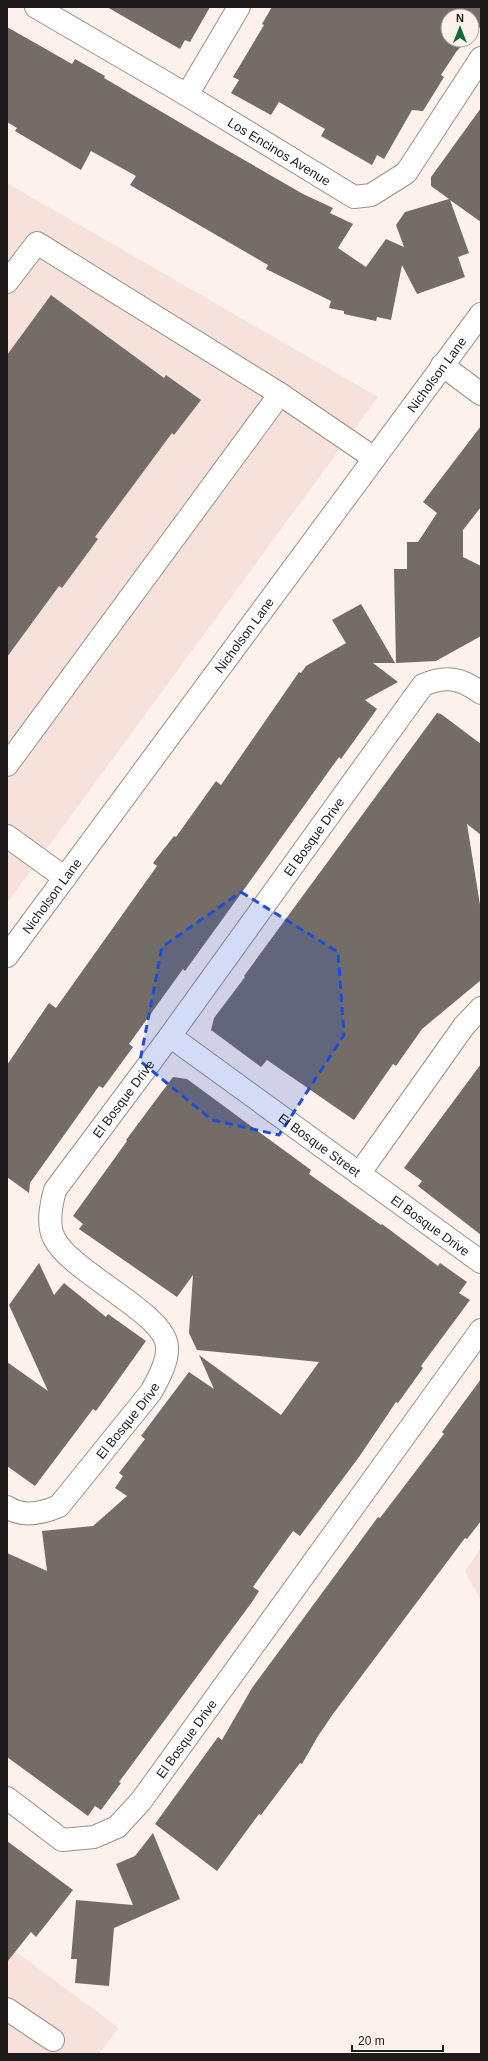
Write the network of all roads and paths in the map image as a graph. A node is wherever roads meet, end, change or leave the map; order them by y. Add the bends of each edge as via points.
1 (36, 7) edge
2 (239, 7) edge
3 (481, 58) edge
4 (186, 95) junction
5 (7, 282) edge
6 (481, 314) edge
7 (442, 366) junction
8 (280, 394) junction
9 (481, 394) edge
10 (374, 458) junction
11 (481, 693) edge
12 (7, 765) edge
13 (7, 836) edge
14 (65, 878) junction
15 (7, 956) edge
16 (481, 1008) edge
17 (170, 1036) junction
18 (359, 1174) junction
19 (481, 1262) edge
20 (481, 1330) edge
21 (7, 1507) edge
22 (7, 1798) edge
23 (7, 2009) edge
24 (53, 2040) dead end

1 - 4 street, Los Encinos Avenue
2 - 4 street
3 - 4 street, Los Encinos Avenue via 406,173 371,195 354,197
5 - 8 street via 37,242
6 - 7 street, Nicholson Lane
7 - 9 street
7 - 10 street, Nicholson Lane
8 - 10 street
8 - 12 street
10 - 14 street, Nicholson Lane
11 - 17 street, El Bosque Drive via 468,683 451,679 423,685
13 - 14 street
14 - 15 street, Nicholson Lane
16 - 18 street, El Bosque Street via 464,1026
17 - 18 street, El Bosque Street
17 - 21 street, El Bosque Drive via 54,1190 50,1209 54,1238 71,1258 158,1326 167,1346 162,1373 151,1392 59,1506 45,1512 28,1514
18 - 19 street, El Bosque Drive
20 - 22 street, El Bosque Drive via 141,1801 117,1827 94,1837 62,1840
23 - 24 street

